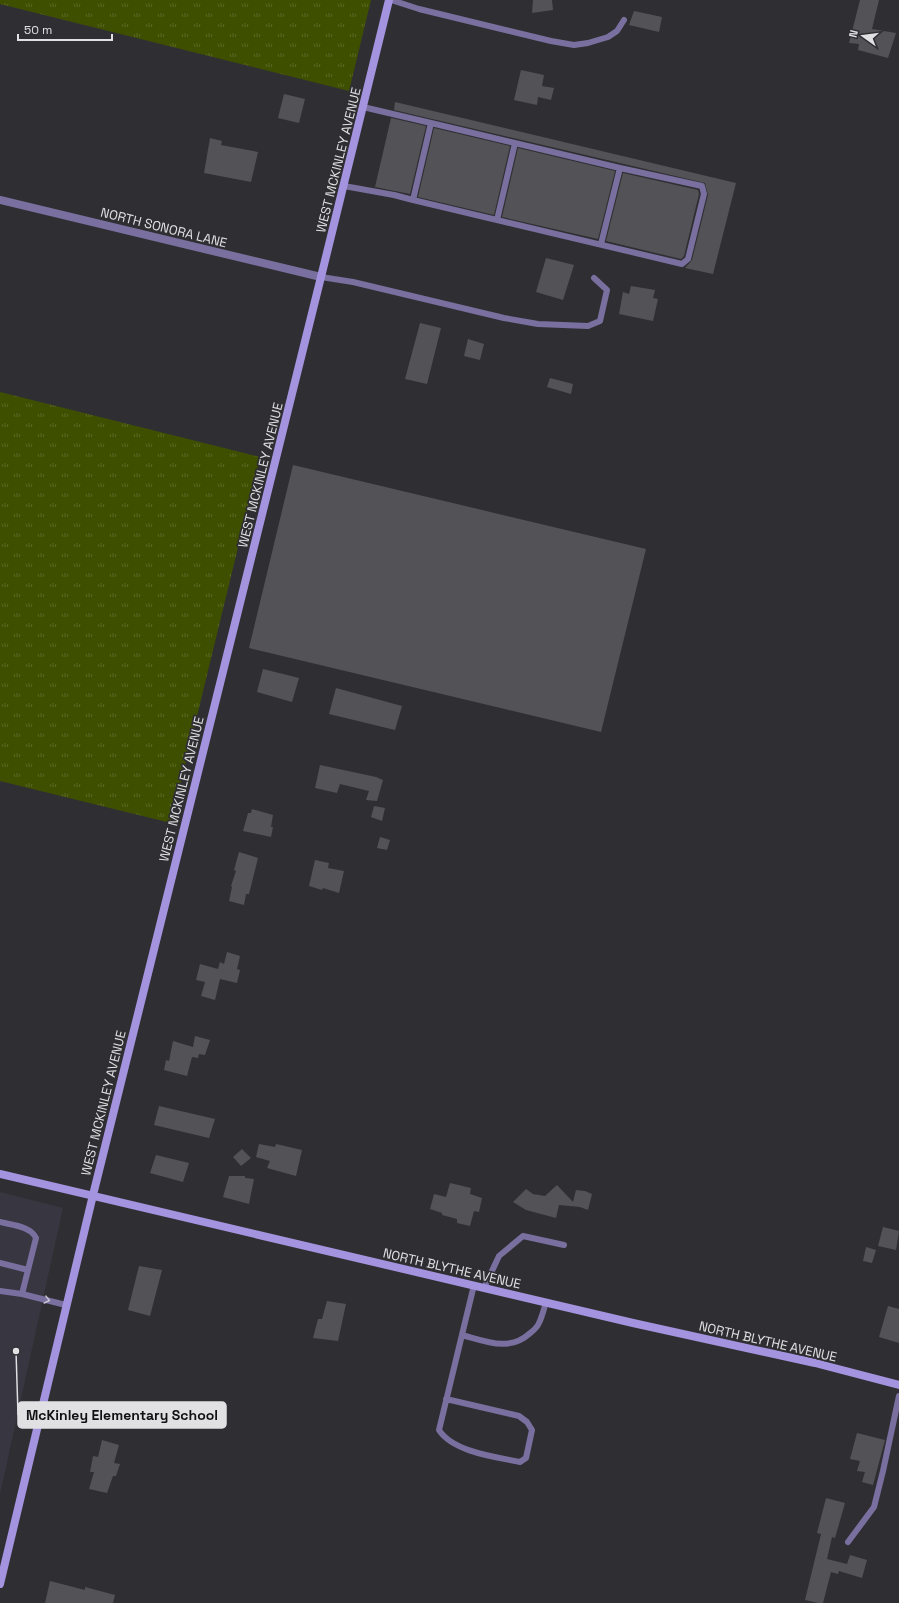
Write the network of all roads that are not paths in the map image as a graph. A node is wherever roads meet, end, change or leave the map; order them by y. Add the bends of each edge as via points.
1 (390, 0) edge
2 (624, 20) dead end
3 (363, 107) junction
4 (431, 123) junction
5 (515, 143) junction
6 (620, 168) junction
7 (344, 186) junction
8 (0, 200) edge
9 (413, 200) junction
10 (497, 220) junction
11 (601, 244) junction
12 (322, 277) junction
13 (594, 278) dead end
14 (0, 1174) edge
15 (92, 1195) junction
16 (0, 1222) edge
17 (564, 1245) dead end
18 (0, 1263) edge
19 (28, 1270) junction
20 (474, 1285) junction
21 (484, 1288) junction
22 (0, 1291) edge
23 (22, 1294) junction
24 (546, 1302) junction
25 (66, 1305) junction
26 (462, 1335) junction
27 (899, 1385) edge
28 (899, 1396) edge
29 (446, 1399) junction
30 (848, 1542) dead end
31 (0, 1584) edge

1 - 2 lane via 574,45 608,37 617,31
1 - 3 main road, WEST MCKINLEY AVENUE
3 - 4 lane
3 - 7 main road, WEST MCKINLEY AVENUE
4 - 5 lane
4 - 9 lane
5 - 6 lane
5 - 10 lane
6 - 11 lane
6 - 11 lane via 702,186 704,194 688,259 682,264
7 - 9 lane
7 - 12 main road, WEST MCKINLEY AVENUE
8 - 12 street, NORTH SONORA LANE
9 - 10 lane
10 - 11 lane
12 - 13 lane via 504,318 564,326 588,326 600,321 607,290
12 - 15 main road, WEST MCKINLEY AVENUE
14 - 15 main road, NORTH BLYTHE AVENUE
15 - 20 main road, NORTH BLYTHE AVENUE
15 - 25 main road, WEST MCKINLEY AVENUE
16 - 19 lane via 34,1233 36,1238
17 - 21 lane via 523,1236 499,1256
18 - 19 lane
19 - 23 lane
20 - 21 main road, NORTH BLYTHE AVENUE
20 - 26 lane
21 - 24 main road, NORTH BLYTHE AVENUE
22 - 23 lane
23 -> 25 lane
24 - 26 lane via 536,1328 514,1343 499,1344
24 - 27 main road, NORTH BLYTHE AVENUE
25 - 31 main road, WEST MCKINLEY AVENUE
26 - 29 lane
28 - 30 lane via 874,1507
29 - 29 lane via 439,1430 451,1443 520,1462 526,1458 532,1430 519,1416

